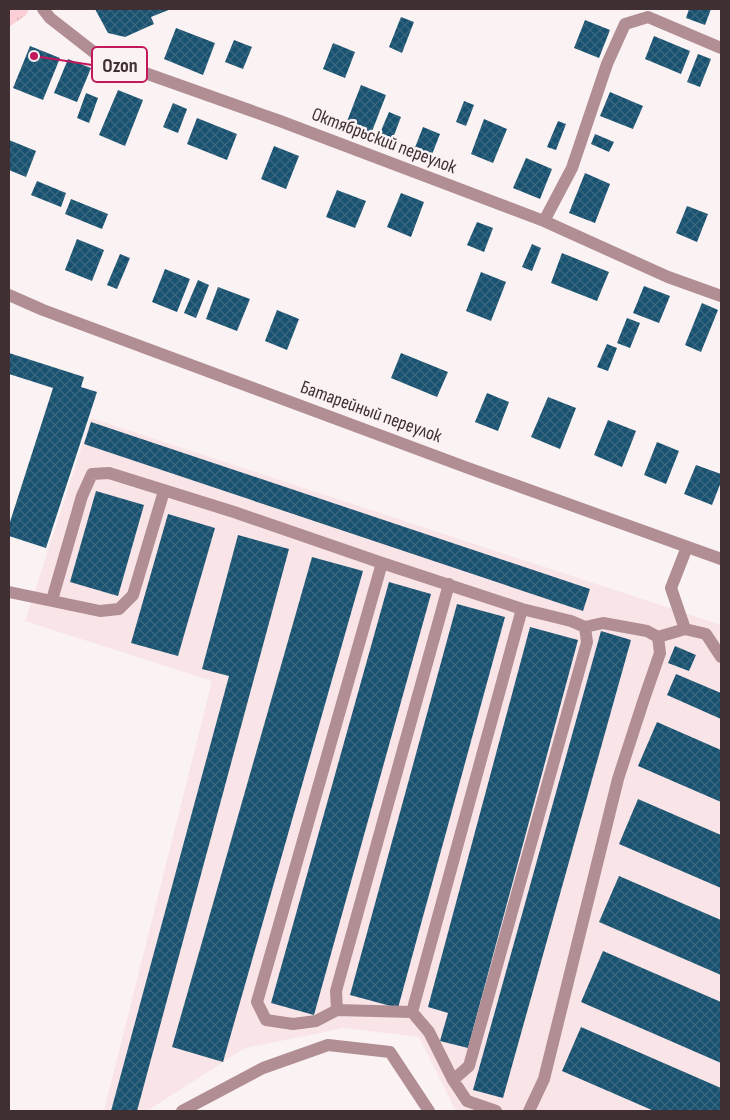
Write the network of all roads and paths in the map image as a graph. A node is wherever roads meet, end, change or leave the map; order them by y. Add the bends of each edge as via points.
1 (43, 9) edge
2 (721, 48) edge
3 (544, 221) junction
4 (9, 296) edge
5 (721, 296) edge
6 (164, 491) junction
7 (687, 547) junction
8 (721, 559) edge
9 (382, 563) junction
10 (449, 584) junction
11 (9, 592) edge
12 (52, 600) junction
13 (522, 609) junction
14 (585, 627) junction
15 (685, 629) junction
16 (658, 637) junction
17 (721, 657) edge
18 (337, 1010) junction
19 (412, 1012) junction
20 (453, 1080) junction
21 (182, 1111) edge
22 (429, 1111) edge
23 (496, 1111) edge
24 (529, 1111) edge

1 - 3 street, Октябрьский переулок via 100,57
2 - 3 street via 648,17 625,24 607,64 572,168
3 - 5 street, Октябрьский переулок via 668,277
4 - 7 street, Батарейный переулок
6 - 9 street
6 - 12 street via 133,595 119,609 100,611
6 - 12 street via 110,473 92,474 82,496
7 - 8 street, Батарейный переулок
7 - 15 street via 671,588
9 - 10 street
9 - 18 street via 257,1002 266,1020 293,1024 316,1021
10 - 13 street
10 - 18 street via 336,990
11 - 12 street
13 - 14 street
13 - 19 street
14 - 16 street via 604,623 647,631
14 - 20 street via 587,642 469,1066
15 - 16 street
15 - 17 street via 706,634
16 - 24 street via 660,653 618,779 544,1079
18 - 19 street
19 - 20 street via 429,1032
20 - 23 street via 467,1102
21 - 22 street via 263,1068 328,1045 390,1052

